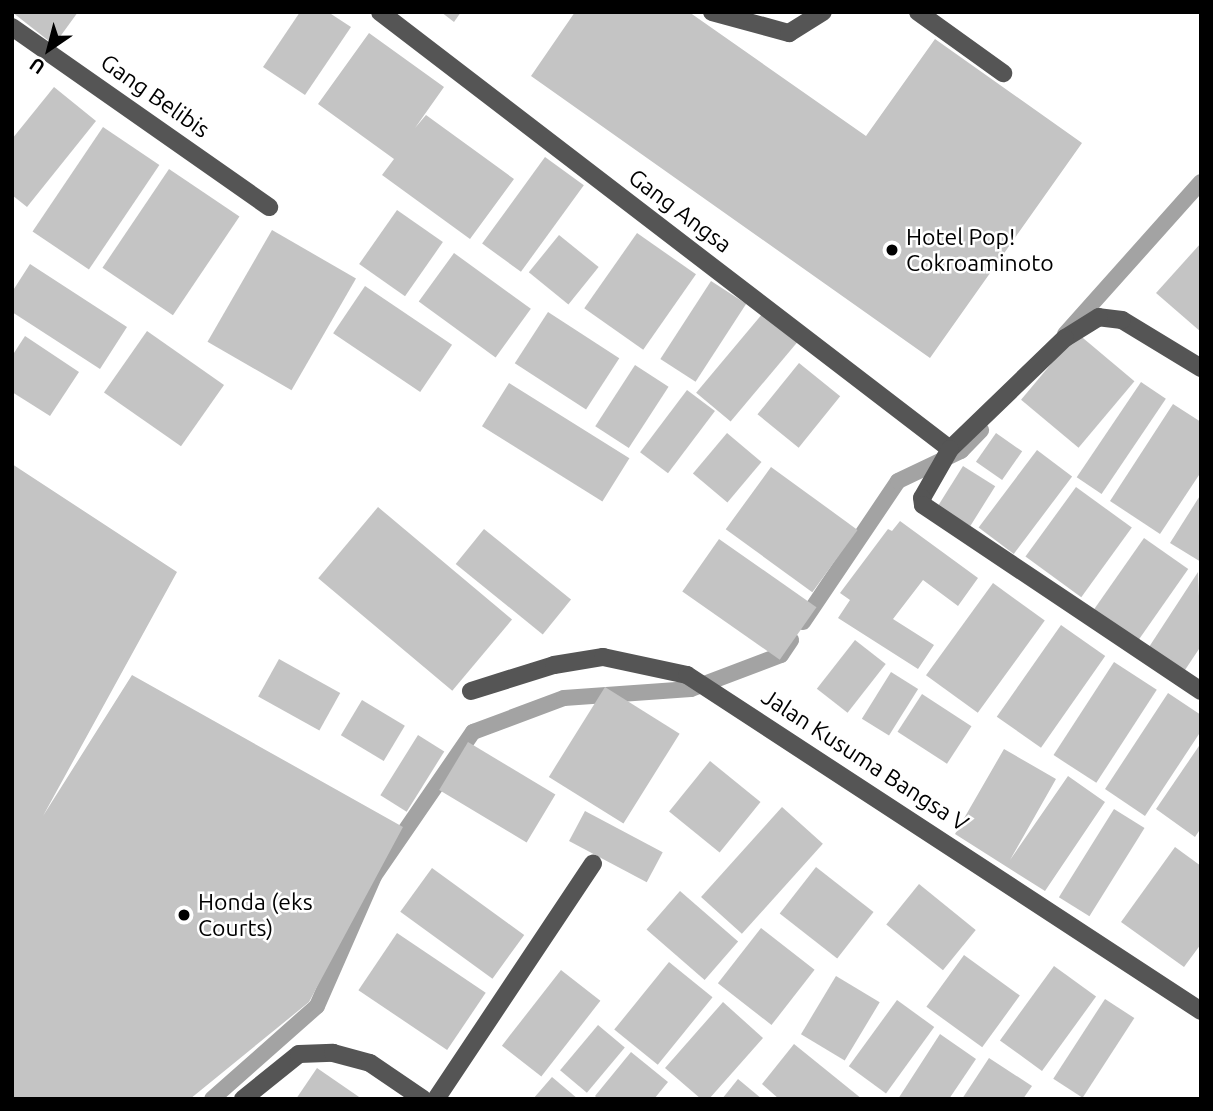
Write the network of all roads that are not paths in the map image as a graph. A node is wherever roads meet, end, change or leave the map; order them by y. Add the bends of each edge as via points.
1 (380, 12) edge
2 (712, 12) edge
3 (823, 12) edge
4 (918, 12) edge
5 (12, 27) edge
6 (1003, 74) dead end
7 (269, 206) dead end
8 (1201, 368) edge
9 (950, 449) junction
10 (471, 691) dead end
11 (1201, 691) edge
12 (593, 864) dead end
13 (1201, 1011) edge
14 (243, 1099) edge
15 (423, 1099) edge
16 (436, 1099) edge

1 - 9 street, Gang Angsa
2 - 3 street via 789,33
4 - 6 street
5 - 7 street, Gang Belibis
8 - 9 street via 1131,324 1099,317 1065,338
9 - 11 street via 922,498 923,505
10 - 13 street, Jalan Kusuma Bangsa V via 554,665 603,657 687,675
12 - 16 street
14 - 15 street via 299,1054 333,1052 370,1063

